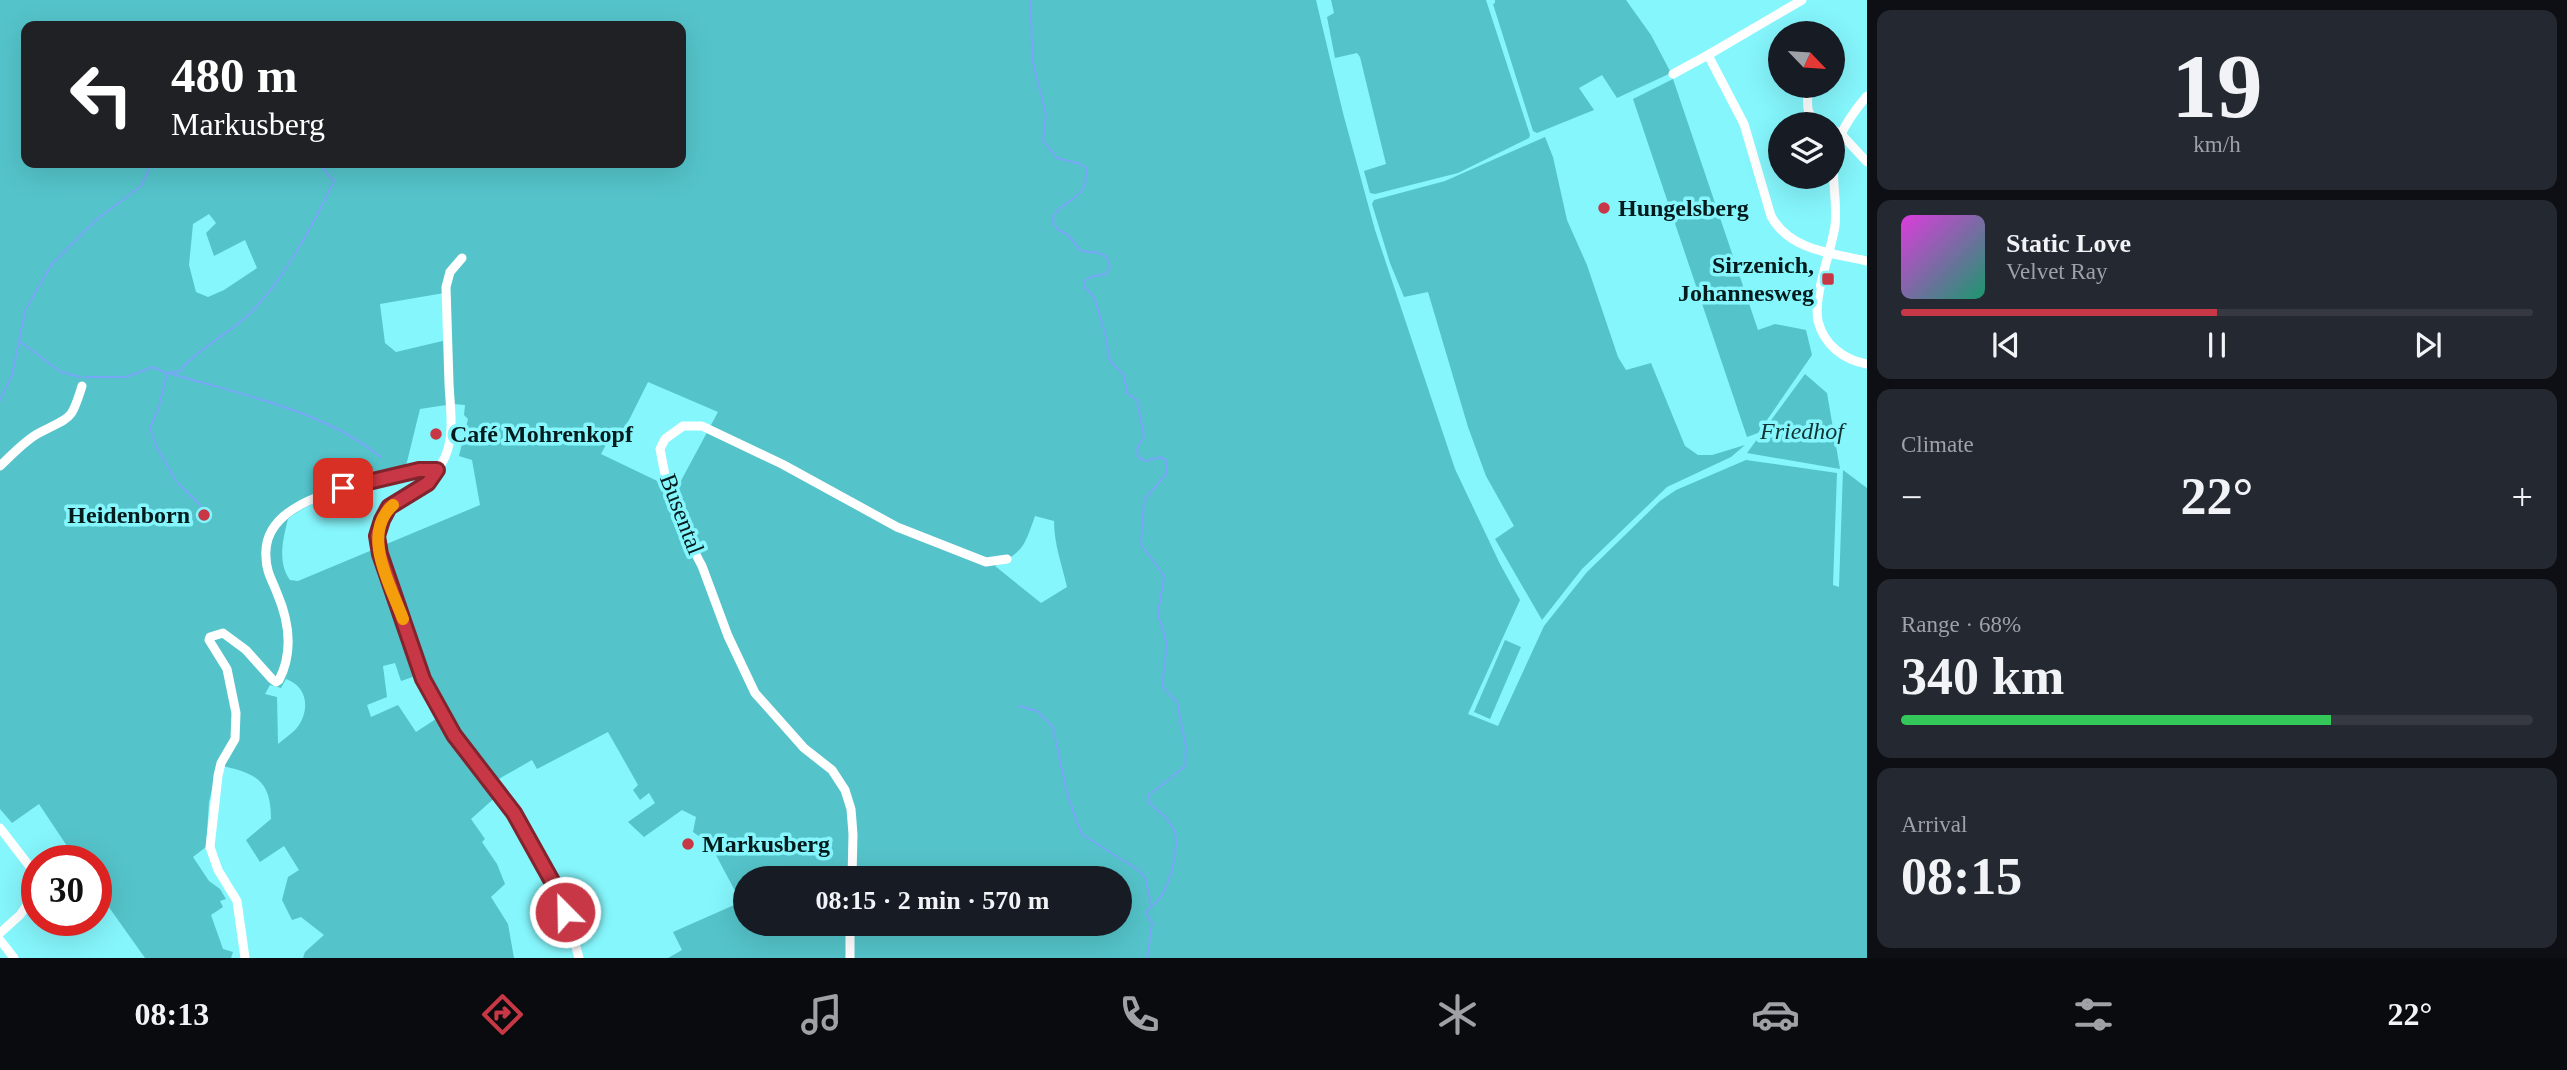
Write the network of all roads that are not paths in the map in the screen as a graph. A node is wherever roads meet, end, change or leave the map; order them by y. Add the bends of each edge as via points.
1 (1802, 0) edge
2 (1708, 55) junction
3 (1673, 74) dead end
4 (1867, 96) edge
5 (1845, 122) edge
6 (1845, 139) edge
7 (1867, 162) edge
8 (1836, 189) edge
9 (1830, 252) junction
10 (462, 258) dead end
11 (1867, 261) edge
12 (1867, 365) edge
13 (82, 386) dead end
14 (0, 466) edge
15 (437, 470) junction
16 (1007, 559) dead end
17 (0, 828) edge
18 (21, 855) edge
19 (852, 866) edge
20 (21, 914) edge
21 (0, 933) edge
22 (850, 936) edge
23 (0, 940) edge
24 (14, 958) edge
25 (245, 958) edge
26 (579, 958) edge
27 (850, 958) edge

1 - 2 street
2 - 3 street
2 - 9 street via 1744,124 1778,228 1801,245
4 - 5 street
6 - 7 street
8 - 9 street
9 - 11 street
9 - 12 street via 1818,321 1840,354
10 - 15 street via 450,272 446,287 450,443
13 - 14 street via 72,414 39,433
15 - 25 street via 406,473 312,498 271,533 266,543 267,570 289,634 279,680 275,682 223,633 209,640 227,669 236,713 235,739 218,776 211,847 218,870 237,901
15 - 26 street via 428,483 389,507 377,536 380,554 423,679 454,735 514,813 553,883
16 - 19 street, Busental via 986,562 897,527 702,426 683,425 664,439 660,449 665,475 683,530 755,693 804,748 832,769 845,790 852,822
17 - 18 street
20 - 21 street
22 - 27 street
23 - 24 street

